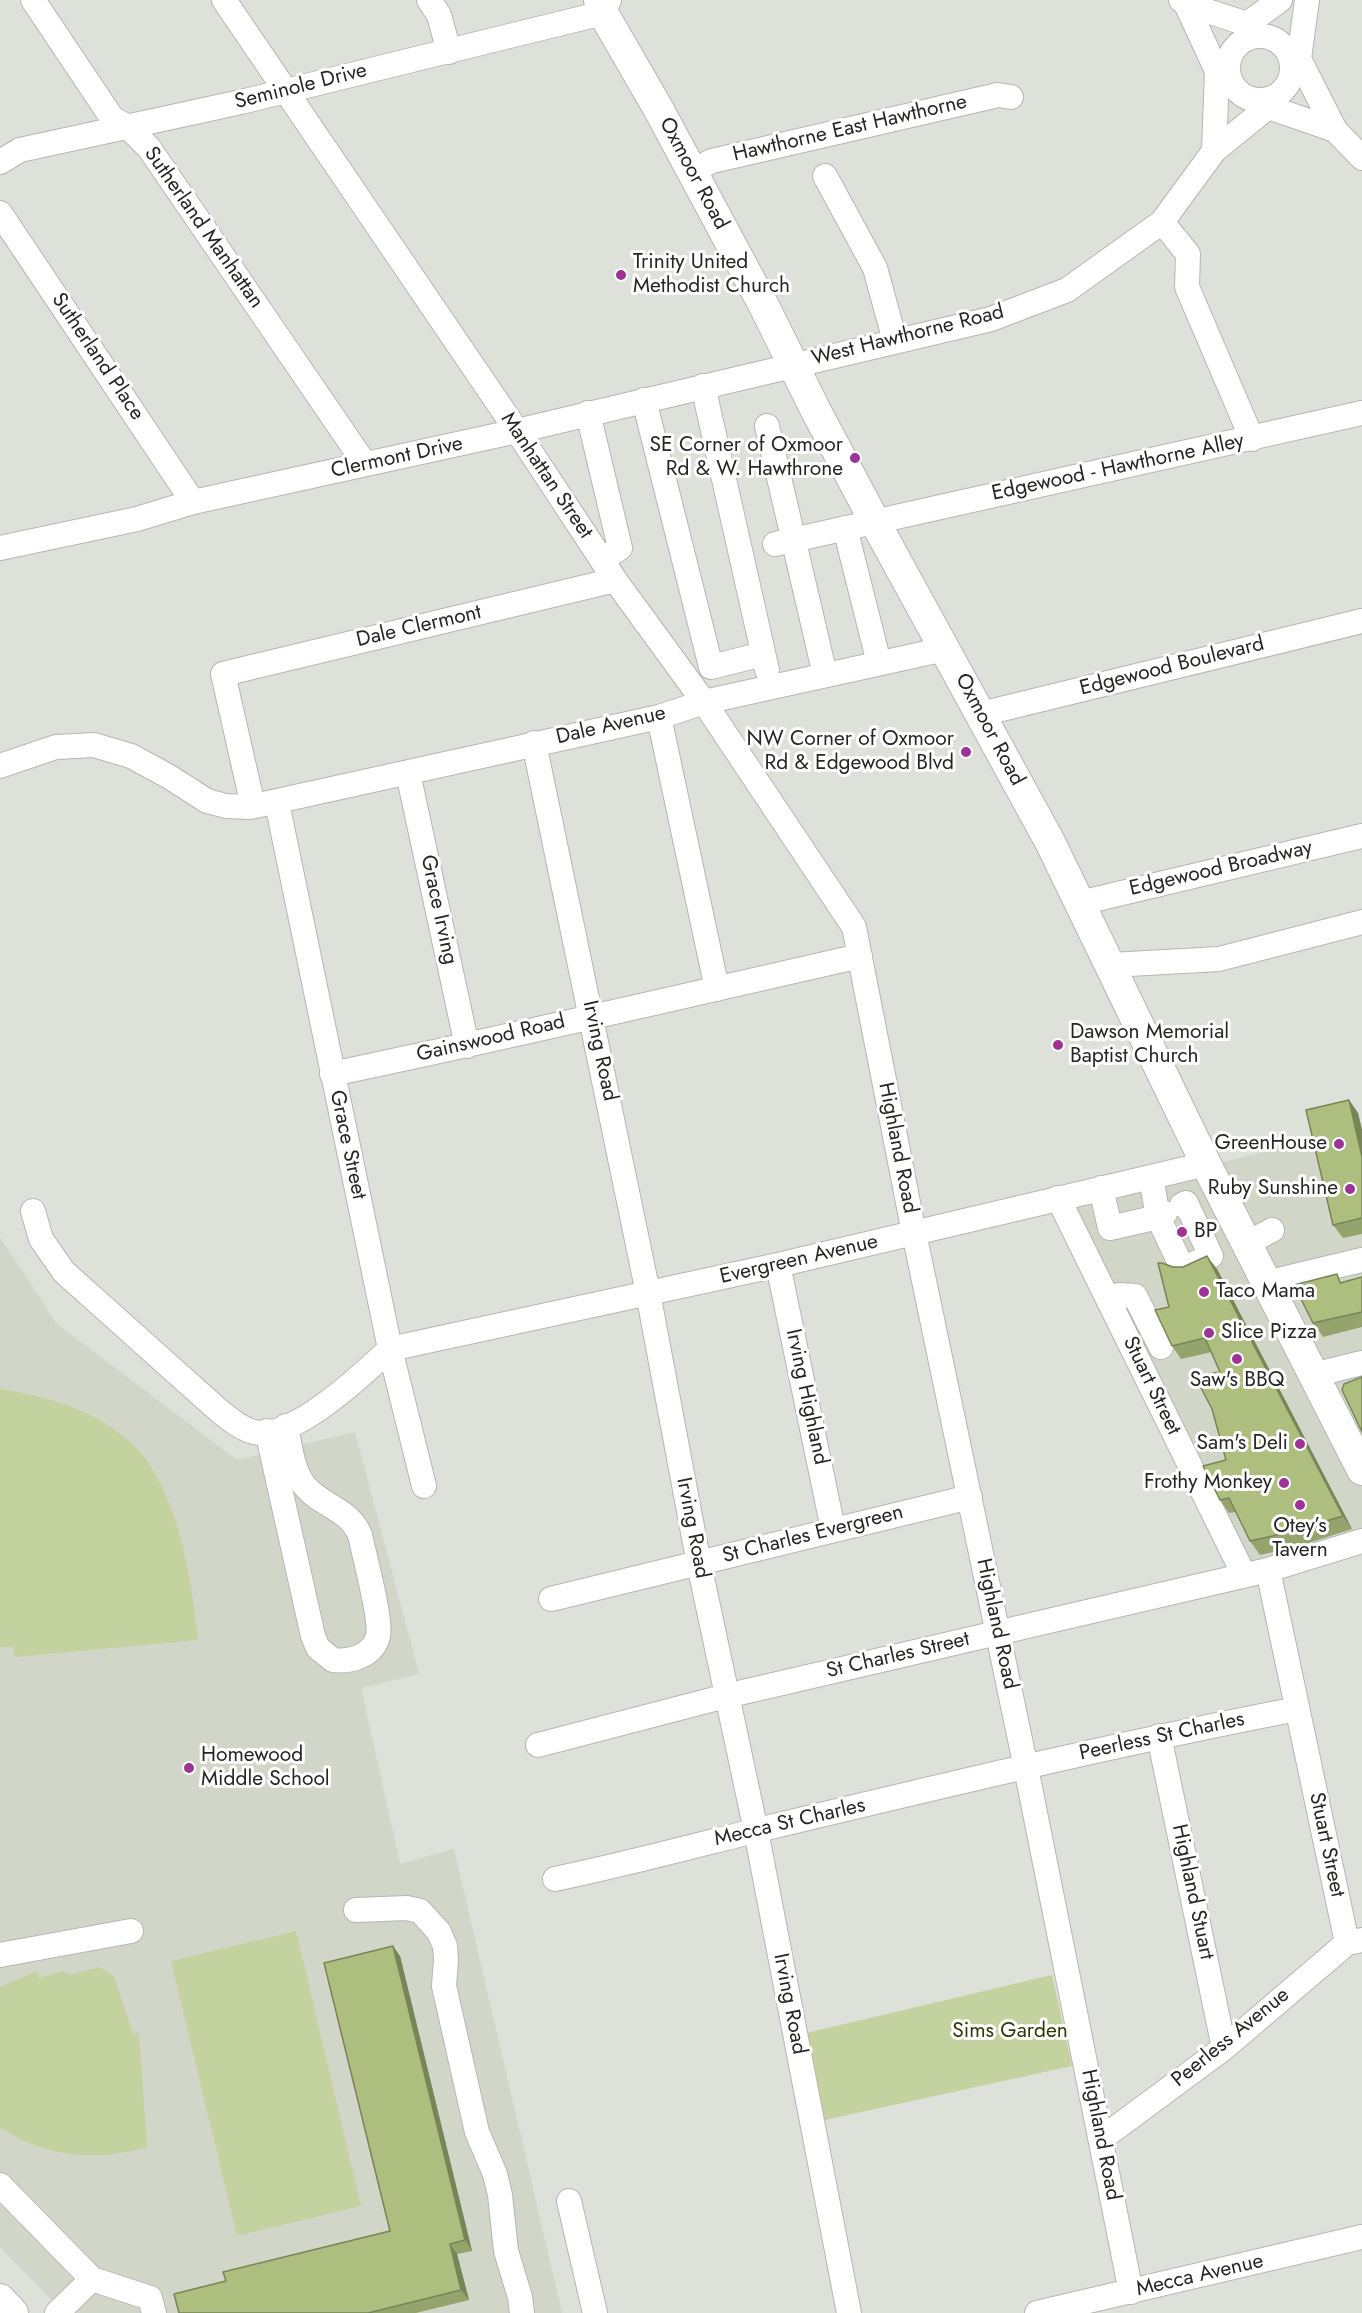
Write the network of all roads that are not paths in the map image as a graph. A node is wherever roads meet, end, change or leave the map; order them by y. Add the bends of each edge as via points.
1 (33, 0) edge
2 (224, 0) edge
3 (429, 0) edge
4 (1280, 0) edge
5 (1307, 0) edge
6 (1184, 2) edge
7 (604, 4) edge
8 (1248, 31) junction
9 (449, 52) junction
10 (1295, 60) junction
11 (1222, 70) junction
12 (284, 90) junction
13 (1011, 97) dead end
14 (1267, 103) junction
15 (128, 127) junction
16 (1335, 130) junction
17 (1214, 151) junction
18 (1362, 158) edge
19 (0, 162) edge
20 (691, 172) junction
21 (825, 176) dead end
22 (0, 213) edge
23 (1162, 222) junction
24 (895, 341) junction
25 (793, 365) junction
26 (703, 386) junction
27 (644, 400) junction
28 (588, 413) junction
29 (1362, 414) edge
30 (767, 426) dead end
31 (517, 431) junction
32 (1252, 439) junction
33 (365, 464) junction
34 (193, 501) junction
35 (874, 522) junction
36 (845, 528) junction
37 (2, 542) edge
38 (785, 542) junction
39 (608, 570) junction
40 (1362, 621) edge
41 (945, 649) junction
42 (763, 654) junction
43 (879, 663) junction
44 (825, 675) junction
45 (771, 687) junction
46 (704, 702) junction
47 (981, 714) junction
48 (659, 717) junction
49 (534, 743) junction
50 (0, 766) edge
51 (408, 773) junction
52 (277, 803) junction
53 (254, 806) junction
54 (1362, 836) edge
55 (1080, 903) junction
56 (1362, 922) edge
57 (860, 956) junction
58 (1111, 965) junction
59 (717, 988) junction
60 (591, 1016) junction
61 (467, 1046) junction
62 (332, 1074) junction
63 (1206, 1164) junction
64 (1151, 1177) junction
65 (1101, 1188) junction
66 (1221, 1195) junction
67 (1058, 1198) junction
68 (33, 1211) dead end
69 (1174, 1212) junction
70 (914, 1233) junction
71 (1252, 1234) junction
72 (1192, 1243) junction
73 (1362, 1260) edge
74 (778, 1266) junction
75 (1266, 1283) junction
76 (648, 1293) junction
77 (1108, 1300) junction
78 (1161, 1347) dead end
79 (390, 1349) junction
80 (1362, 1363) edge
81 (1313, 1375) junction
82 (277, 1429) junction
83 (1362, 1470) edge
84 (424, 1486) dead end
85 (970, 1497) junction
86 (833, 1529) junction
87 (1362, 1541) edge
88 (699, 1564) junction
89 (1268, 1570) junction
90 (1244, 1575) junction
91 (551, 1599) dead end
92 (998, 1632) junction
93 (726, 1696) junction
94 (1297, 1709) junction
95 (1160, 1736) junction
96 (538, 1745) dead end
97 (1026, 1768) junction
98 (756, 1830) junction
99 (555, 1879) dead end
100 (356, 1910) dead end
101 (131, 1931) dead end
102 (1355, 1942) edge
103 (0, 1955) edge
104 (1224, 2048) junction
105 (1101, 2139) junction
106 (0, 2185) edge
107 (568, 2201) dead end
108 (1362, 2237) edge
109 (92, 2279) junction
110 (1131, 2292) junction
111 (0, 2299) edge
112 (13, 2313) edge
113 (57, 2313) edge
114 (154, 2313) edge
115 (522, 2313) edge
116 (595, 2313) edge
117 (849, 2313) edge
118 (1037, 2313) edge

1 - 15 street, Sutherland Manhattan via 112,118
2 - 12 street, Manhattan Street
3 - 9 street via 440,15
4 - 8 street
5 - 10 street
6 - 8 street
6 - 11 street
7 - 9 street, Seminole Drive
7 - 20 main road, Oxmoor Road
8 - 10 street via 1271,37
8 - 11 street
9 - 12 street, Seminole Drive
10 - 14 street via 1288,82
10 - 16 street
11 - 14 street via 1243,95
11 - 17 street
12 - 15 street, Seminole Drive
12 - 31 street, Manhattan Street
13 - 20 street, Hawthorne East Hawthorne via 998,95 712,161
14 - 16 street
14 - 17 street, West Hawthorne Road
15 - 19 street, Seminole Drive via 20,150
15 - 33 street, Sutherland Manhattan via 149,148
16 - 18 street
17 - 23 street, West Hawthorne Road
20 - 25 main road, Oxmoor Road
21 - 24 street via 875,268
22 - 34 street, Sutherland Place
23 - 24 street, West Hawthorne Road via 1067,290 991,319
23 - 32 street via 1188,254 1187,287
24 - 25 street, West Hawthorne Road
25 - 26 street, Clermont Drive
25 - 35 main road, Oxmoor Road
26 - 27 street, Clermont Drive
26 - 42 street
27 - 28 street, Clermont Drive
27 - 42 street via 711,667
28 - 31 street, Clermont Drive
28 - 39 street via 620,548
29 - 32 street, Edgewood - Hawthorne Alley
30 - 38 street
31 - 33 street, Clermont Drive
31 - 39 street, Manhattan Street
32 - 35 street, Edgewood - Hawthorne Alley
33 - 34 street, Clermont Drive
34 - 37 street, Clermont Drive via 137,519
35 - 36 street
35 - 41 main road, Oxmoor Road
36 - 38 street
36 - 43 street
38 - 44 street
39 - 46 street, Manhattan Street
39 - 53 street, Dale Clermont via 223,674
40 - 47 street, Edgewood Boulevard
41 - 43 street, Dale Avenue
41 - 47 main road, Oxmoor Road
42 - 45 street
43 - 44 street, Dale Avenue
44 - 45 street, Dale Avenue
45 - 46 street, Dale Avenue
46 - 48 street, Dale Avenue
46 - 57 street, Manhattan Street via 854,927
47 - 55 main road, Oxmoor Road
48 - 49 street, Dale Avenue
48 - 59 street
49 - 51 street, Dale Avenue
49 - 60 street, Irving Road
50 - 53 street, Dale Avenue via 56,747 94,745 131,756 207,801
51 - 52 street, Dale Avenue
51 - 61 street, Grace Irving
52 - 53 street, Dale Avenue
52 - 62 street, Grace Street
54 - 55 street, Edgewood Broadway
55 - 58 main road, Oxmoor Road
56 - 58 street via 1219,959
57 - 59 street, Gainswood Road
57 - 70 street, Highland Road
58 - 63 main road, Oxmoor Road
59 - 60 street, Gainswood Road
60 - 61 street, Gainswood Road
60 - 76 street, Irving Road
61 - 62 street, Gainswood Road
62 - 79 street, Grace Street
63 - 64 street, Evergreen Avenue
63 - 66 main road, Oxmoor Road
64 - 65 street, Evergreen Avenue
64 - 69 street
65 - 67 street, Evergreen Avenue
65 - 69 street via 1110,1228
66 - 69 street
66 - 71 main road, Oxmoor Road
67 - 70 street, Evergreen Avenue
67 - 77 street, Stuart Street
68 - 82 street via 41,1239 64,1272 216,1408 238,1425 259,1433
69 - 72 street
69 - 72 street
70 - 74 street, Evergreen Avenue
70 - 85 street, Highland Road
71 - 72 street
71 - 75 main road, Oxmoor Road
73 - 75 street
74 - 76 street, Evergreen Avenue
74 - 86 street, Irving Highland
75 - 81 main road, Oxmoor Road
76 - 79 street, Evergreen Avenue
76 - 88 street, Irving Road
77 - 78 street via 1119,1295 1136,1296
77 - 90 street, Stuart Street
79 - 82 street via 350,1387 319,1409
79 - 84 street, Grace Street
80 - 81 street
81 - 83 main road, Oxmoor Road
82 - 82 street via 313,1636 318,1648 333,1660 359,1658 374,1646 379,1627 360,1535 355,1523 304,1486
85 - 86 street, St Charles Evergreen
85 - 92 street, Highland Road
86 - 88 street, St Charles Evergreen
87 - 89 street, St Charles Street
88 - 91 street, St Charles Evergreen
88 - 93 street, Irving Road
89 - 90 street, St Charles Street
89 - 94 street, Stuart Street
90 - 92 street, St Charles Street
92 - 93 street, St Charles Street
92 - 97 street, Highland Road
93 - 96 street, St Charles Street
93 - 98 street, Irving Road
94 - 95 street, Peerless St Charles
94 - 102 street, Stuart Street
95 - 97 street, Peerless St Charles
95 - 104 street, Highland Stuart
97 - 98 street, Mecca St Charles
97 - 105 street, Highland Road
98 - 99 street, Mecca St Charles
98 - 117 street, Irving Road
100 - 115 street via 387,1907 420,1911 439,1932 445,1946 444,1986 477,2132 495,2174 506,2251
101 - 103 street
102 - 104 street, Peerless Avenue
104 - 105 street, Peerless Avenue
105 - 110 street, Highland Road
106 - 109 street
107 - 116 street
108 - 110 street, Mecca Avenue
109 - 113 street
109 - 114 street via 150,2298
110 - 118 street, Mecca Avenue
111 - 112 main road

